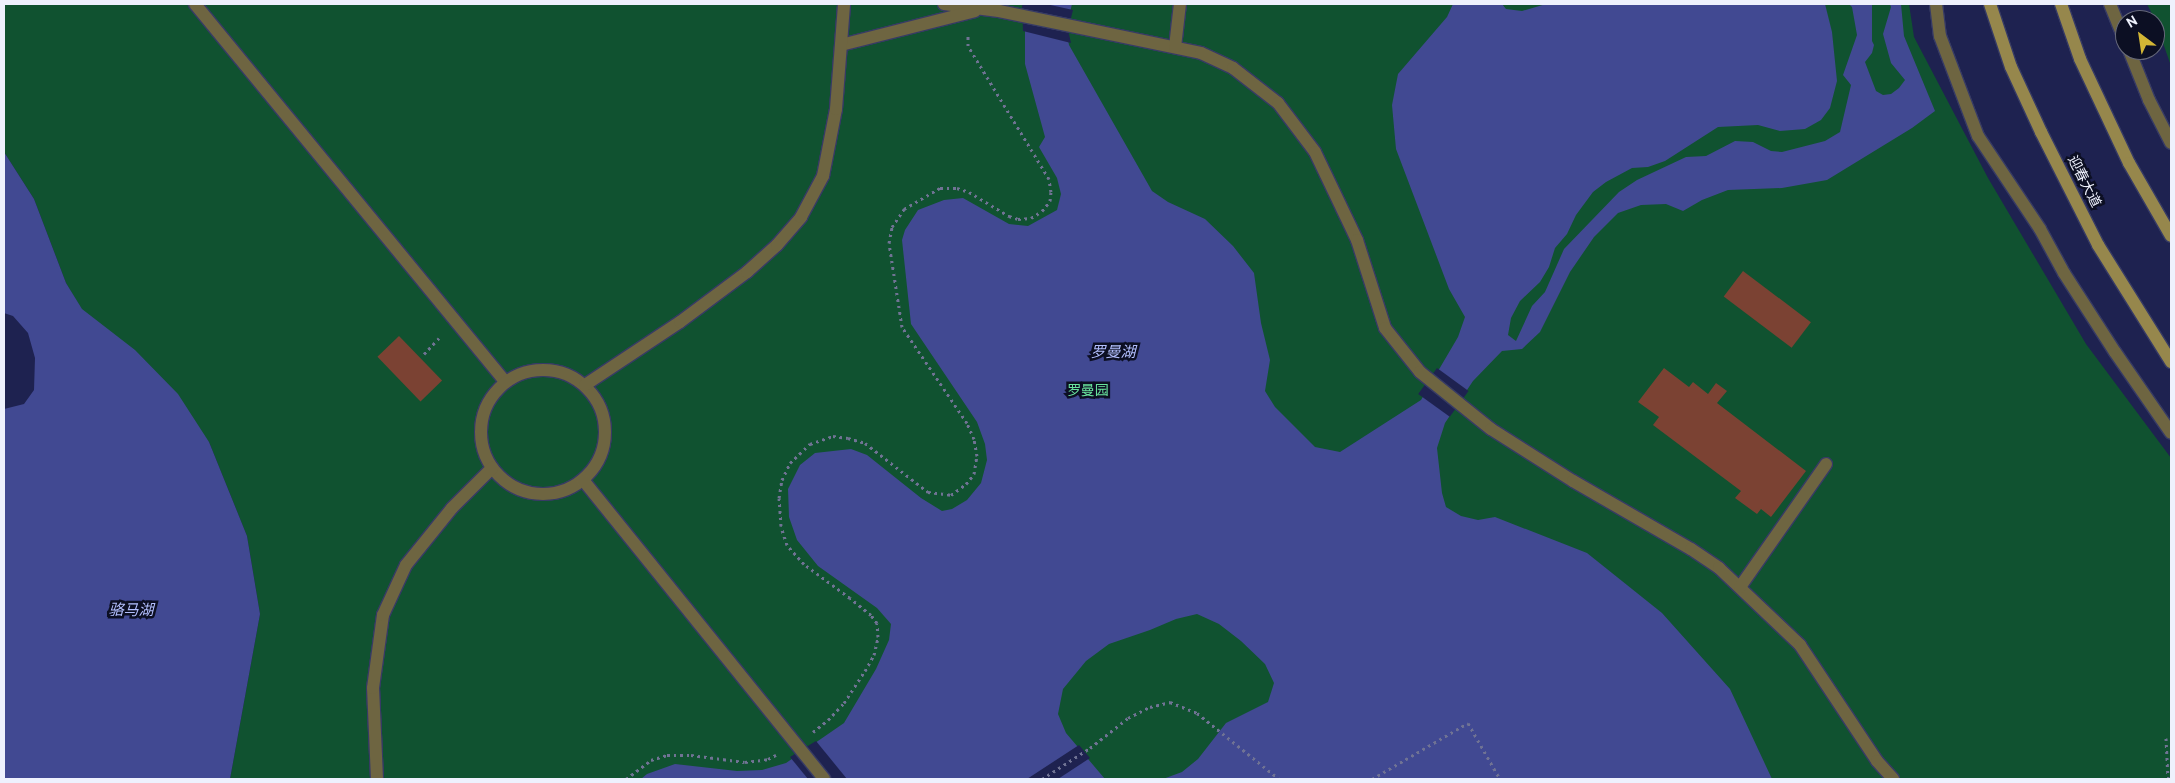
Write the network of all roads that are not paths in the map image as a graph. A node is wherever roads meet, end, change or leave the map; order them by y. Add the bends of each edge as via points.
1 (195, 4) edge
2 (844, 4) edge
3 (944, 4) edge
4 (1180, 4) edge
5 (1936, 4) edge
6 (1990, 4) edge
7 (2061, 4) edge
8 (2110, 4) edge
9 (980, 9) junction
10 (2115, 16) edge
11 (841, 45) junction
12 (1175, 47) junction
13 (2133, 60) edge
14 (2171, 143) edge
15 (2171, 236) edge
16 (2171, 362) edge
17 (505, 382) junction
18 (584, 385) junction
19 (2171, 433) edge
20 (1826, 464) dead end
21 (492, 468) junction
22 (583, 480) junction
23 (1740, 587) junction
24 (377, 779) edge
25 (824, 779) edge
26 (1893, 779) edge

1 - 17 lane
2 - 11 lane
3 - 9 lane
4 - 12 lane
5 - 19 lane via 1940,36 1978,136 2040,229 2115,352
6 - 16 main road, 迎春大道 via 2011,67 2094,237
7 - 15 main road via 2080,59 2128,163
8 - 10 lane
9 - 11 lane
9 - 12 lane
11 - 18 lane via 836,109 822,176 801,217 747,272 680,322
12 - 23 lane via 1201,53 1232,68 1278,103 1315,152 1357,240 1385,328 1420,372 1491,429 1573,481 1692,549
13 - 14 lane
17 - 18 lane via 524,372 545,369 566,373
17 - 21 lane via 490,397 482,415 480,434 484,454
18 - 22 lane via 598,401 605,422 605,444 597,464
20 - 23 lane
21 - 22 lane via 508,484 526,493 566,490
21 - 24 lane via 452,508 406,565 383,615 373,688
22 - 25 lane
23 - 26 lane via 1800,645 1877,761

